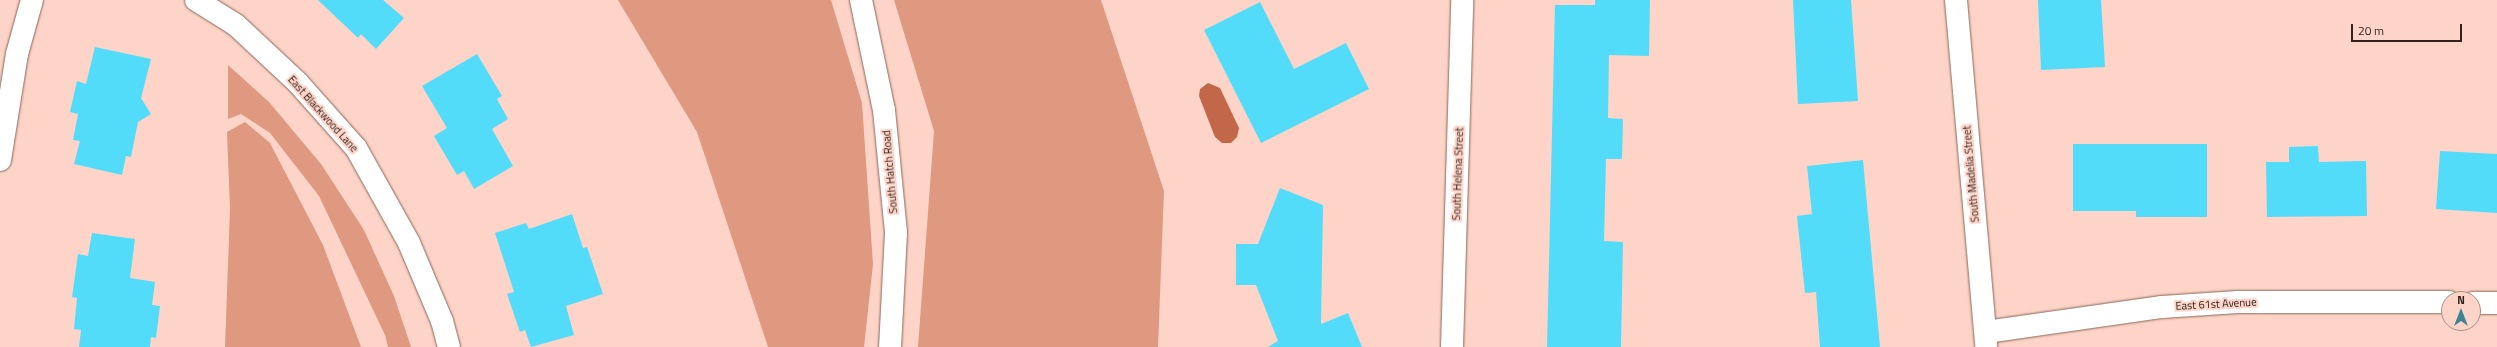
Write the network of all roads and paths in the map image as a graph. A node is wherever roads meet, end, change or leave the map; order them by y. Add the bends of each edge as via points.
1 (32, 0) edge
2 (196, 0) edge
3 (861, 0) edge
4 (1462, 0) edge
5 (1956, 0) edge
6 (0, 160) edge
7 (2441, 302) edge
8 (2481, 303) edge
9 (2497, 303) edge
10 (1986, 339) edge
11 (449, 347) edge
12 (890, 347) edge
13 (1452, 347) edge

1 - 6 street via 17,54
2 - 11 street, East Blackwood Lane via 236,25 298,83 356,148 409,243 442,321
3 - 12 street, South Hatch Road via 884,110 896,234
4 - 13 street, South Helena Street
5 - 10 street, South Madelia Street
7 - 10 street, East 61st Avenue via 2342,300 2162,307
8 - 9 street

